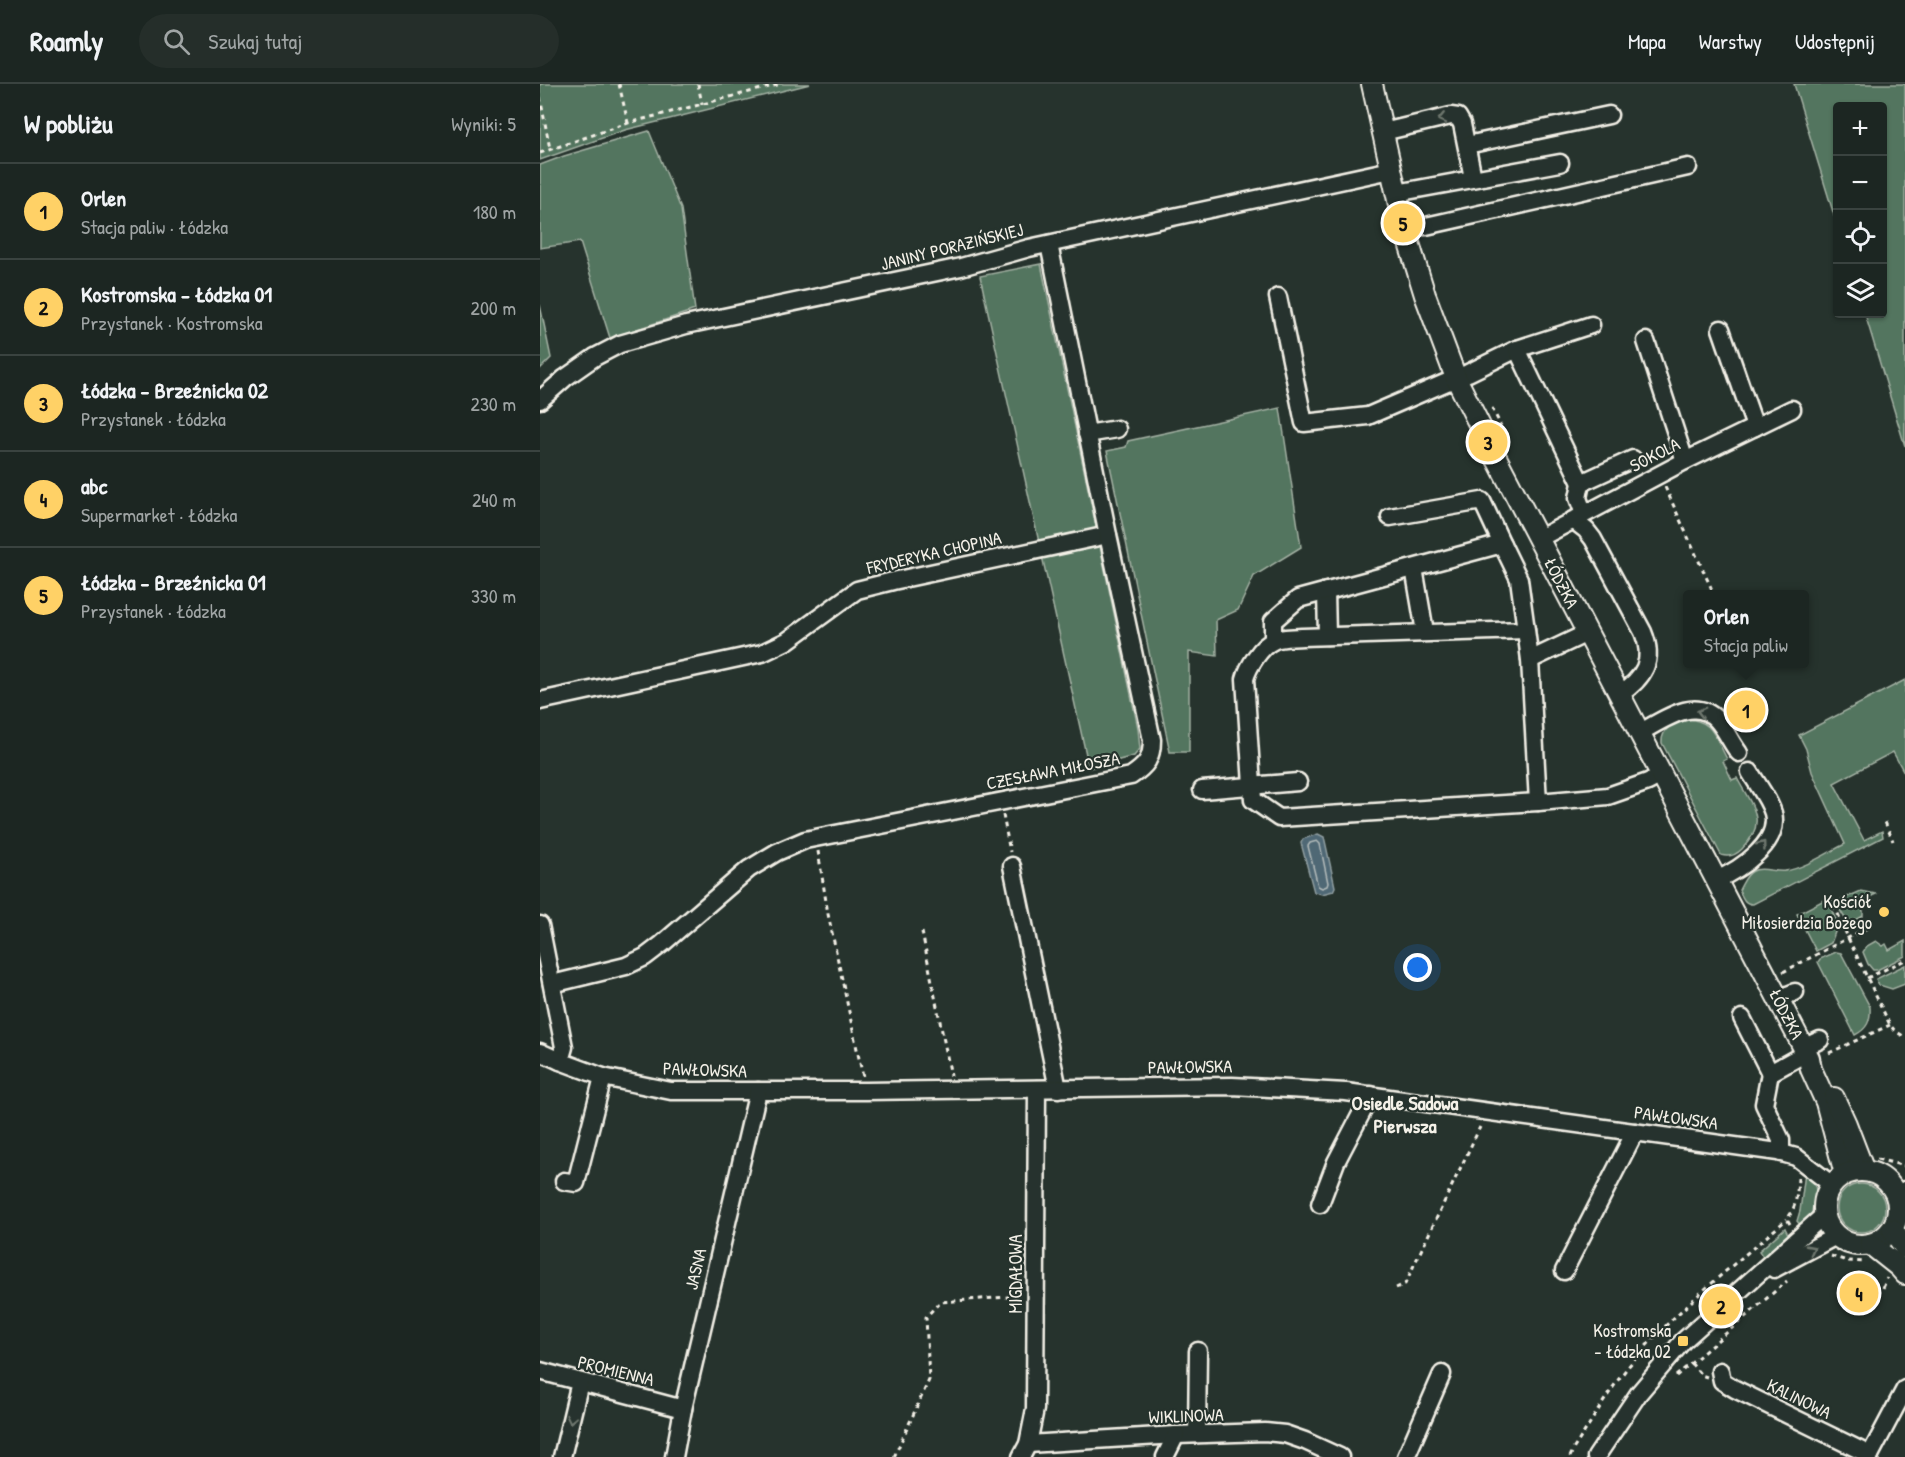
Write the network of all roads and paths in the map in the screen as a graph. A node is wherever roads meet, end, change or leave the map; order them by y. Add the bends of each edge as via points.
1 (619, 84) edge
2 (698, 84) edge
3 (781, 84) edge
4 (1372, 84) edge
5 (776, 85) edge
6 (540, 97) edge
7 (702, 104) junction
8 (1609, 116) dead end
9 (628, 123) junction
10 (1383, 132) junction
11 (1467, 145) junction
12 (550, 149) junction
13 (540, 153) edge
14 (1560, 163) dead end
15 (1688, 167) dead end
16 (1391, 170) junction
17 (1473, 178) junction
18 (1396, 193) junction
19 (1404, 227) junction
20 (1049, 244) junction
21 (1278, 297) dead end
22 (1591, 325) dead end
23 (1721, 329) dead end
24 (1646, 341) dead end
25 (1517, 349) junction
26 (1456, 378) junction
27 (540, 400) edge
28 (1488, 403) dead end
29 (1792, 409) dead end
30 (1755, 427) junction
31 (1117, 429) dead end
32 (1503, 430) dead end
33 (1087, 434) junction
34 (1633, 459) dead end
35 (1685, 461) junction
36 (1659, 475) junction
37 (1581, 483) junction
38 (1390, 517) dead end
39 (1579, 517) junction
40 (1108, 535) junction
41 (1538, 539) junction
42 (1502, 544) junction
43 (1414, 568) junction
44 (1712, 590) edge
45 (1326, 591) junction
46 (1526, 630) junction
47 (1425, 632) junction
48 (1587, 633) junction
49 (1328, 636) junction
50 (1273, 641) junction
51 (1530, 660) junction
52 (1619, 695) junction
53 (540, 701) edge
54 (1639, 733) junction
55 (1738, 753) dead end
56 (1750, 772) dead end
57 (1661, 775) junction
58 (1298, 782) dead end
59 (1252, 786) junction
60 (1202, 790) dead end
61 (1001, 801) junction
62 (1538, 802) junction
63 (1885, 822) dead end
64 (816, 837) junction
65 (1893, 841) dead end
66 (1012, 866) joint
67 (1716, 880) junction
68 (1831, 897) dead end
69 (540, 925) edge
70 (1869, 927) dead end
71 (922, 932) dead end
72 (1848, 938) junction
73 (1905, 960) edge
74 (1867, 978) junction
75 (1768, 979) junction
76 (552, 984) junction
77 (1742, 1018) dead end
78 (1890, 1025) junction
79 (1905, 1037) edge
80 (1811, 1048) junction
81 (540, 1052) edge
82 (560, 1061) junction
83 (1770, 1073) junction
84 (603, 1077) junction
85 (1037, 1089) junction
86 (1058, 1089) junction
87 (954, 1090) junction
88 (758, 1091) junction
89 (866, 1091) junction
90 (1371, 1095) junction
91 (1485, 1110) junction
92 (1635, 1132) junction
93 (1781, 1153) junction
94 (1847, 1177) junction
95 (564, 1181) dead end
96 (1901, 1193) edge
97 (1320, 1204) dead end
98 (1824, 1215) junction
99 (1892, 1229) junction
100 (1836, 1236) junction
101 (1870, 1244) junction
102 (1905, 1248) edge
103 (1564, 1271) dead end
104 (1897, 1274) edge
105 (1787, 1281) dead end
106 (1750, 1282) junction
107 (1396, 1288) dead end
108 (1883, 1288) dead end
109 (1036, 1296) junction
110 (1198, 1351) dead end
111 (540, 1371) edge
112 (1720, 1371) dead end
113 (1442, 1374) dead end
114 (1670, 1381) dead end
115 (580, 1382) junction
116 (1905, 1389) edge
117 (683, 1409) junction
118 (1197, 1434) junction
119 (1176, 1435) junction
120 (1024, 1450) edge
121 (1870, 1456) edge
122 (562, 1457) edge
123 (674, 1457) edge
124 (894, 1457) edge
125 (1165, 1457) edge
126 (1340, 1457) edge
127 (1406, 1457) edge
128 (1596, 1457) edge

1 - 9 path
2 - 7 path
3 - 5 path
4 - 10 main road, ŁÓDZKA
5 - 7 path
6 - 12 path
7 - 9 path
8 - 11 street
9 - 12 path
11 -> 10 street via 1460,119 1455,116
10 - 16 main road, ŁÓDZKA
11 - 17 street
12 - 13 path
14 - 17 street
15 - 19 street via 1426,226
16 - 18 main road, ŁÓDZKA
16 - 20 street, JANINY PORAZIŃSKIEJ
17 - 18 street
18 - 19 main road, ŁÓDZKA
19 - 26 main road, ŁÓDZKA
20 - 27 street, JANINY PORAZIŃSKIEJ via 620,344 572,373
20 - 33 street, CZESŁAWA MIŁOSZA
21 - 26 street via 1304,423 1368,416
22 - 25 street
23 - 30 street
24 - 35 street
25 - 26 street
25 - 37 street
26 - 41 main road, ŁÓDZKA
28 - 32 path
29 - 30 street, SOKOLA
30 - 35 street, SOKOLA
31 - 33 street
33 - 40 street, CZESŁAWA MIŁOSZA
34 - 37 street
35 - 36 street, SOKOLA
36 - 39 street, SOKOLA
36 - 44 path
37 - 39 street
38 - 42 street via 1482,501
39 - 41 street, SOKOLA
39 - 52 street via 1648,645 1646,667 1630,688
40 - 53 street, FRYDERYKA CHOPINA via 857,590 787,641 762,653
40 - 61 street, CZESŁAWA MIŁOSZA via 1152,740 1149,760 1131,776
41 - 48 main road, ŁÓDZKA
42 - 43 street
42 - 46 street via 1520,579
43 - 45 street
43 - 47 street
45 - 49 street
45 - 50 street via 1298,599 1273,621
46 - 47 street
46 - 51 street
47 - 49 street
48 - 51 street
48 - 52 main road, ŁÓDZKA
49 - 50 street
50 - 59 street via 1251,663 1245,679
51 - 62 street
52 - 54 main road, ŁÓDZKA
55 -> 54 street via 1720,723 1702,710 1682,711
54 - 57 main road, ŁÓDZKA
67 -> 56 street via 1752,857 1767,841 1773,827 1773,813
57 - 62 street via 1608,796
57 - 67 main road, ŁÓDZKA
58 - 59 street
59 - 60 street
59 - 62 street via 1253,800 1279,818
61 - 64 street, CZESŁAWA MIŁOSZA
61 - 66 path
63 - 65 path
64 - 76 street, CZESŁAWA MIŁOSZA via 757,864 645,957 626,966
64 - 89 path via 828,914
66 - 86 street
67 - 75 main road, ŁÓDZKA
68 - 72 path
69 - 76 street
70 - 72 path
71 - 87 path
72 - 74 path
72 - 75 path
73 - 74 path
74 - 78 path
75 - 80 main road, ŁÓDZKA via 1787,995
76 - 82 street via 564,1047
77 - 83 street
78 - 79 path
78 - 80 path via 1822,1056
80 - 83 street
80 - 94 main road, ŁÓDZKA via 1846,1124
81 - 82 street, PAWŁOWSKA
82 - 84 street, PAWŁOWSKA
83 - 93 street via 1764,1104 1781,1140
84 - 88 street, PAWŁOWSKA via 671,1091
84 - 95 street via 576,1183
85 - 86 street, PAWŁOWSKA
85 - 87 street, PAWŁOWSKA
85 - 109 street, MIGDAŁOWA
86 - 90 street, PAWŁOWSKA via 1232,1086
87 - 89 street, PAWŁOWSKA
88 - 89 street, PAWŁOWSKA
88 - 117 street, JASNA
90 - 91 street, PAWŁOWSKA
90 - 97 street via 1336,1162
91 - 92 street, PAWŁOWSKA
91 - 107 path via 1405,1284
92 - 93 street, PAWŁOWSKA
92 - 103 street
93 - 94 street, PAWŁOWSKA
94 - 96 main road via 1879,1175
94 - 98 main road via 1826,1196
96 - 99 main road
98 - 100 main road
98 - 106 street
99 - 101 main road
99 - 102 main road
100 - 101 main road via 1849,1243
106 -> 100 street
101 - 104 main road via 1899,1267
104 - 108 path
105 - 114 path
106 - 128 street via 1683,1341 1639,1393
109 - 120 street, MIGDAŁOWA via 1035,1409
109 - 124 path via 940,1302 926,1317 929,1380
110 - 118 street
111 - 115 street, PROMIENNA
112 - 121 street, KALINOWA via 1722,1381 1735,1389
113 - 127 street
115 - 117 street, PROMIENNA
115 -> 122 street
116 - 121 street
117 - 123 street, JASNA
118 - 119 street, WIKLINOWA
118 - 126 street, WIKLINOWA via 1285,1434
119 - 120 street, WIKLINOWA
119 - 125 street

